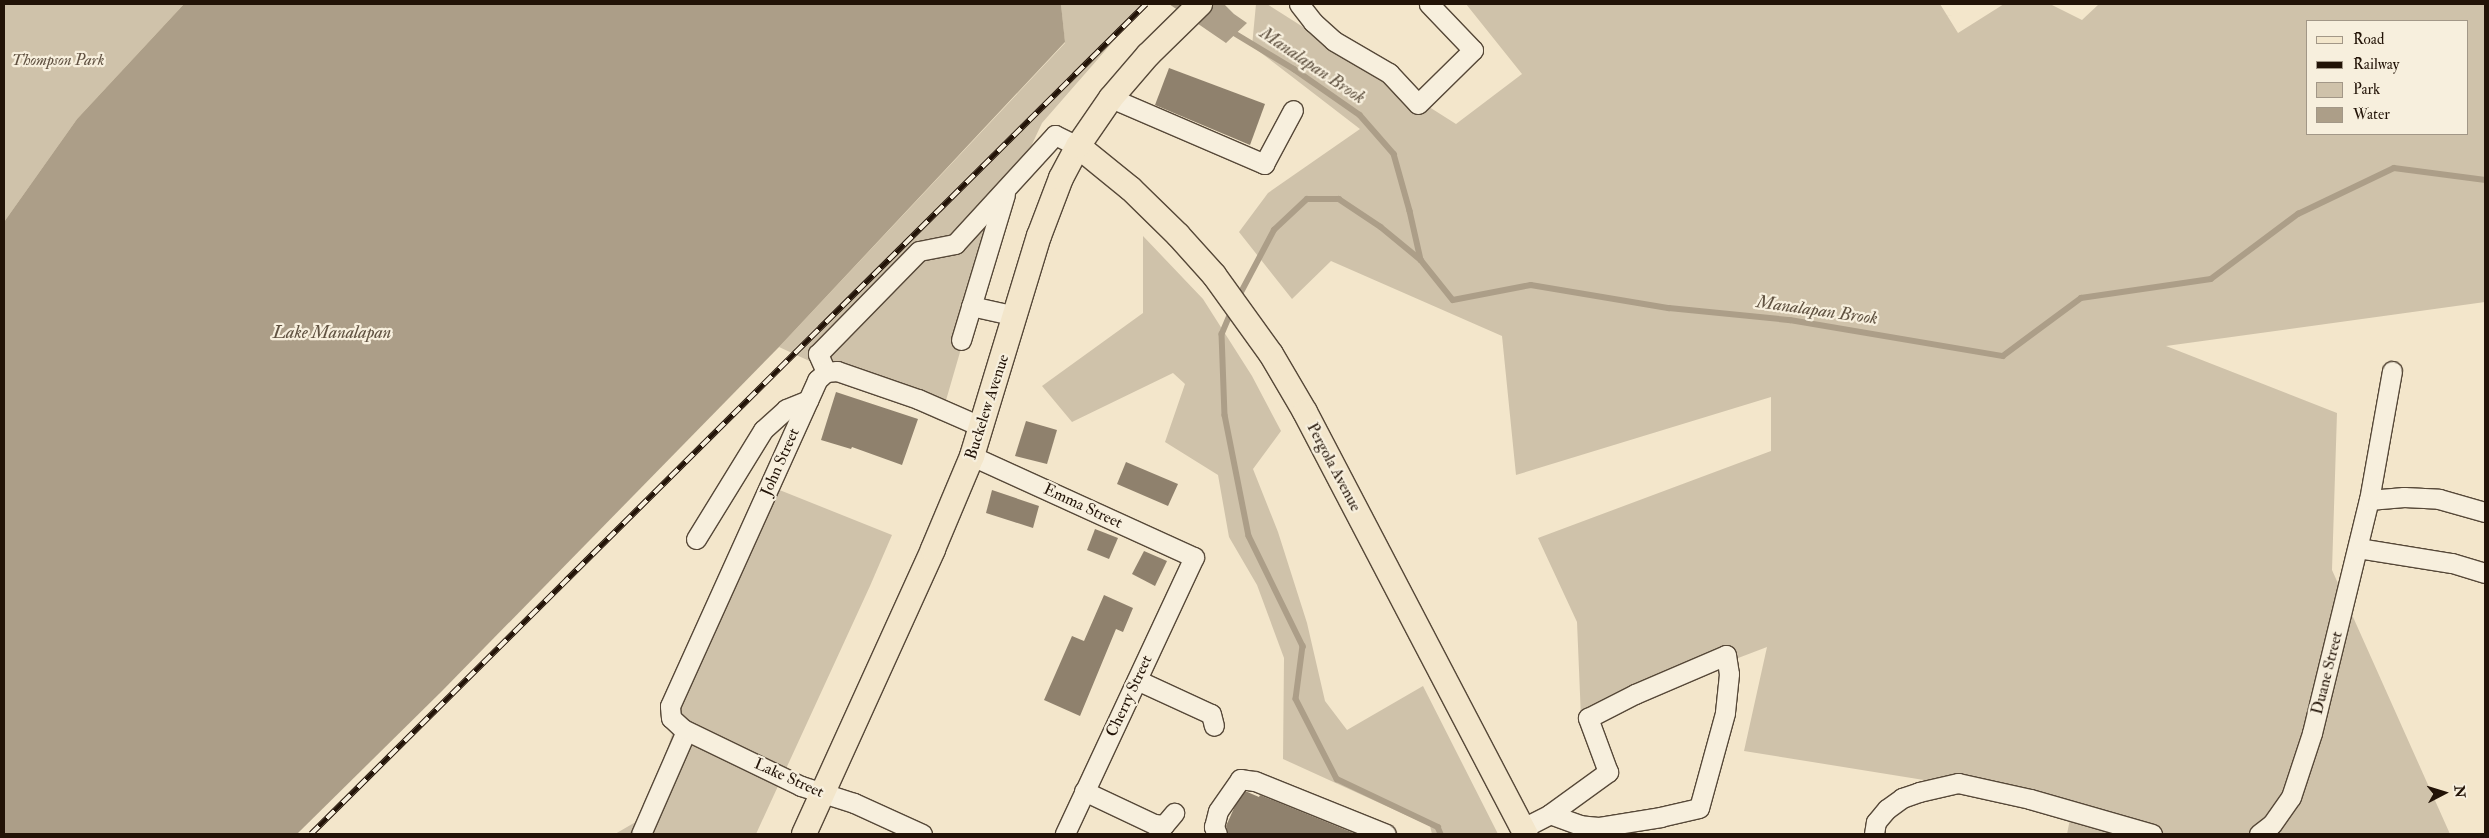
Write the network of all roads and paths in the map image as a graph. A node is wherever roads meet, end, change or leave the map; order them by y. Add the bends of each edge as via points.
1 (1200, 4) edge
2 (1299, 4) edge
3 (1429, 4) edge
4 (1111, 98) junction
5 (1293, 110) dead end
6 (1078, 146) junction
7 (1006, 188) junction
8 (971, 306) junction
9 (1016, 316) junction
10 (961, 340) dead end
11 (2392, 371) dead end
12 (826, 372) junction
13 (808, 400) junction
14 (982, 427) junction
15 (972, 456) junction
16 (2369, 500) junction
17 (2485, 512) edge
18 (696, 539) dead end
19 (2358, 548) junction
20 (1194, 557) joint
21 (2485, 573) edge
22 (1137, 680) junction
23 (670, 706) joint
24 (1214, 726) dead end
25 (686, 731) junction
26 (1084, 792) junction
27 (823, 794) junction
28 (1174, 813) dead end
29 (1550, 814) junction
30 (1525, 831) edge
31 (1874, 833) edge
32 (640, 834) edge
33 (804, 834) edge
34 (922, 834) edge
35 (1065, 834) edge
36 (1217, 834) edge
37 (1386, 834) edge
38 (2152, 834) edge
39 (2259, 834) edge

1 - 4 main road, Buckelew Avenue via 1148,55
2 - 3 street via 1334,41 1389,74 1418,104 1473,50
4 - 5 street via 1264,164
4 - 6 main road, Buckelew Avenue
6 - 7 street via 1055,135
6 - 9 main road, Buckelew Avenue via 1055,191
6 - 30 main road, Pergola Avenue via 1131,189 1214,276 1246,316 1305,412
7 - 8 street
7 - 12 street via 955,244 919,251 818,354
8 - 9 street
8 - 10 street
9 - 14 main road, Buckelew Avenue
11 - 16 street, Duane Street
12 - 13 street, John Street via 816,380
12 - 14 street via 837,371 918,399
13 - 18 street via 786,409 763,430
13 - 23 street, John Street
14 - 15 main road, Buckelew Avenue
15 - 20 street, Emma Street
15 - 27 main road, Buckelew Avenue
16 - 17 street via 2439,499
16 - 19 street, Duane Street
19 - 21 street via 2452,563
19 - 39 street, Duane Street via 2299,777 2291,797 2272,824
20 - 22 street, Cherry Street
22 - 24 street via 1211,714
22 - 26 street, Cherry Street
23 - 25 street, Lake Street via 671,718
25 - 27 street, Lake Street
25 - 32 street
26 - 28 street via 1154,824 1164,825
26 - 35 street, Cherry Street
27 - 33 main road, Buckelew Avenue
27 - 34 street, Lake Street via 854,803
29 - 29 street via 1580,825 1598,827 1700,808 1725,713 1730,674 1726,655 1588,718 1608,772
29 - 30 street
31 - 38 street via 1876,822 1902,798 1958,783 2030,799
36 - 37 street via 1214,828 1218,811 1240,779 1255,781

